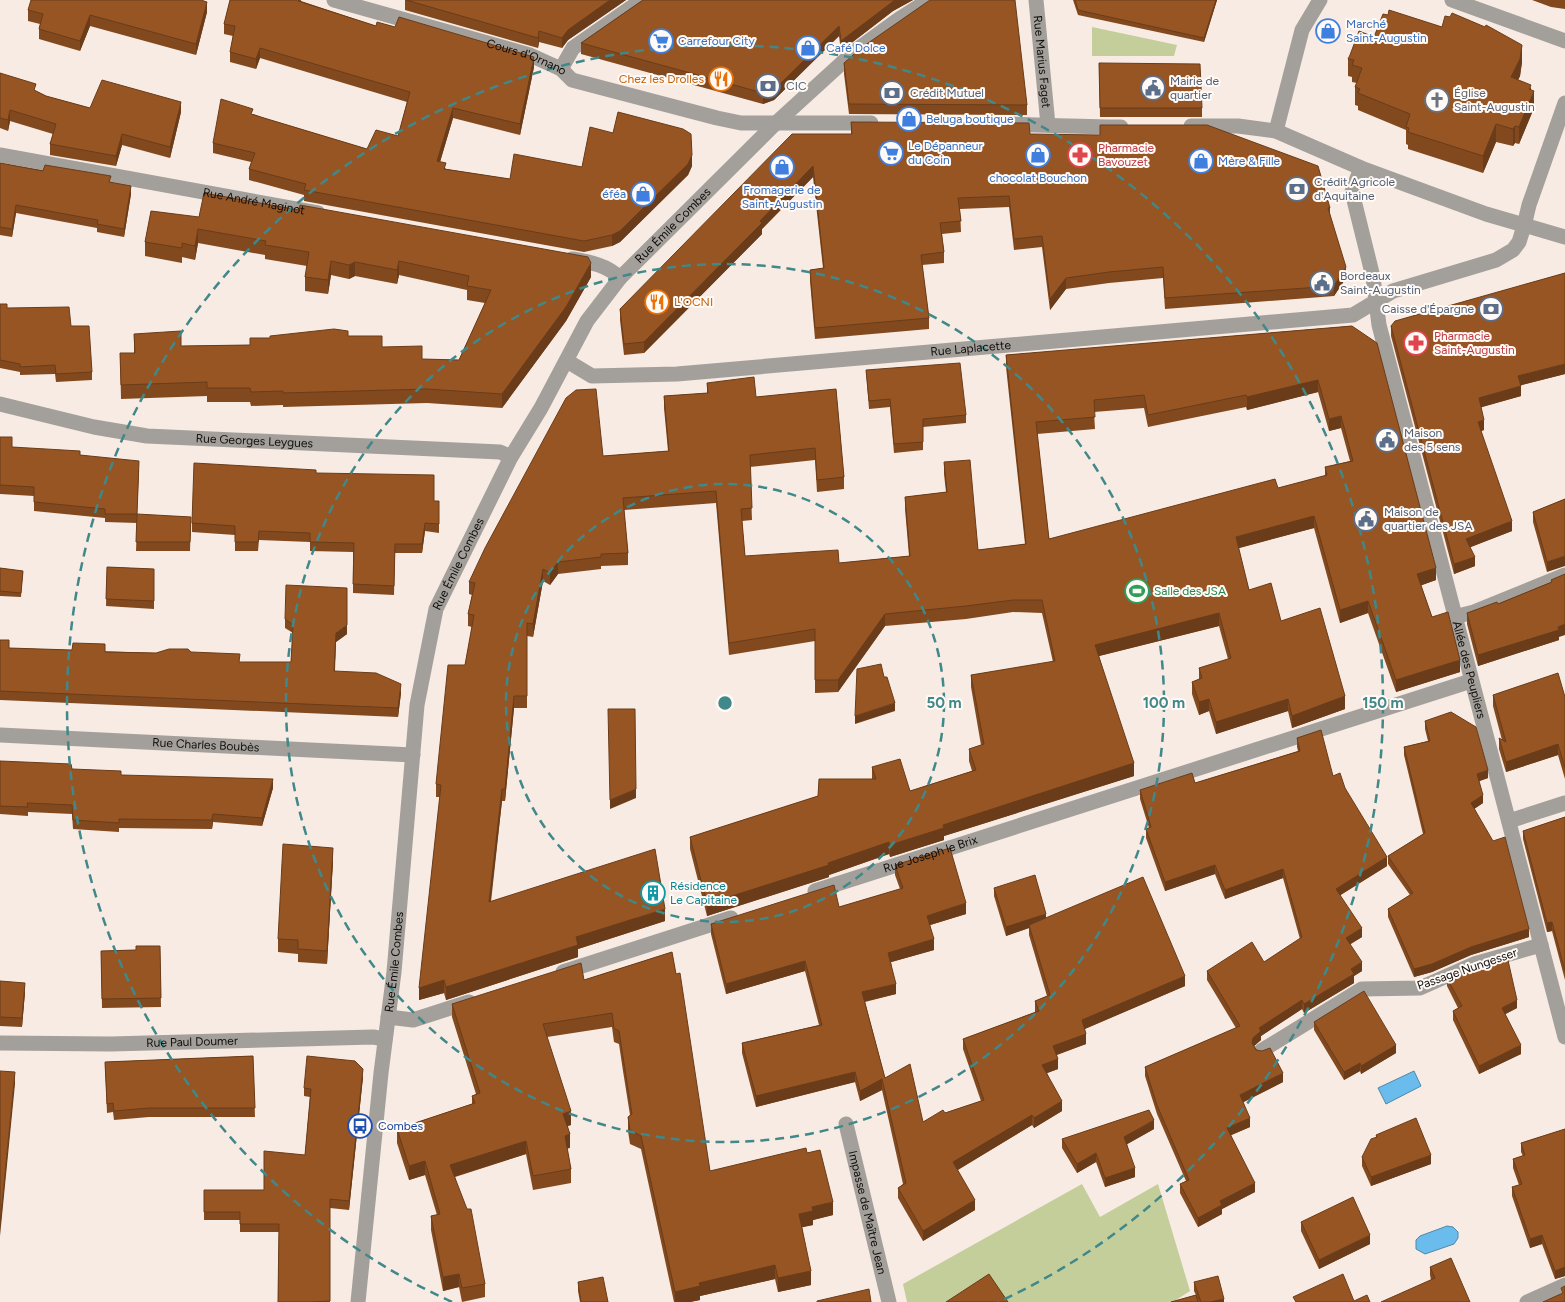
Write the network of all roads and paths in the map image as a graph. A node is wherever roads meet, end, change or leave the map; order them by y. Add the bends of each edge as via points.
1 (334, 0) edge
2 (642, 0) edge
3 (930, 0) edge
4 (1036, 0) edge
5 (1320, 0) edge
6 (1452, 0) edge
7 (1565, 41) edge
8 (561, 69) junction
9 (1565, 103) edge
10 (776, 123) junction
11 (884, 124) edge
12 (990, 124) edge
13 (1048, 124) junction
14 (1134, 127) edge
15 (1172, 127) edge
16 (1276, 131) junction
17 (0, 155) edge
18 (1361, 168) junction
19 (331, 215) edge
20 (1524, 226) junction
21 (1565, 237) edge
22 (555, 256) edge
23 (620, 278) junction
24 (1374, 302) junction
25 (567, 360) junction
26 (0, 404) edge
27 (511, 457) junction
28 (1565, 575) edge
29 (1454, 617) junction
30 (1471, 681) junction
31 (0, 735) edge
32 (413, 755) junction
33 (1565, 803) edge
34 (1509, 821) junction
35 (798, 896) edge
36 (742, 914) edge
37 (1541, 945) junction
38 (545, 978) edge
39 (479, 999) edge
40 (388, 1017) junction
41 (1565, 1037) edge
42 (385, 1039) junction
43 (0, 1043) edge
44 (1261, 1051) edge
45 (846, 1124) dead end
46 (1565, 1285) edge
47 (358, 1302) edge
48 (889, 1302) edge
49 (1527, 1302) edge

1 - 8 street, Cours d'Ornano via 530,55
2 - 8 street via 573,48
3 - 10 street, Rue Émile Combes via 855,51
4 - 13 street, Rue Marius Faget
5 - 16 street via 1302,30
6 - 7 street
8 - 10 street, Cours d'Ornano via 572,80 716,118 741,123
9 - 20 street, Rue Laplacette via 1528,205
10 - 11 street, Cours d'Ornano
10 - 23 street, Rue Émile Combes
12 - 13 street
13 - 14 street via 1067,128
15 - 16 street via 1238,126
16 - 18 street
17 - 19 street, Rue André Maginot
18 - 20 street
18 - 24 street, Allée des Peupliers via 1352,192 1373,277
20 - 21 street
20 - 24 street, Rue Laplacette via 1513,250 1496,260 1393,291
22 - 23 street via 594,263 612,270
23 - 25 street, Rue Émile Combes via 587,321
24 - 25 street, Rue Laplacette via 1353,315 1327,318 677,374 592,376
24 - 29 street, Allée des Peupliers
25 - 27 street, Rue Émile Combes
26 - 27 street, Rue Georges Leygues via 147,436 500,452
27 - 32 street, Rue Émile Combes via 436,609 417,705
28 - 29 street
29 - 30 street, Allée des Peupliers
30 - 34 street, Allée des Peupliers
30 - 35 street, Rue Joseph le Brix
31 - 32 street, Rue Charles Boubès
32 - 40 street, Rue Émile Combes
33 - 34 street
34 - 37 street, Allée des Peupliers
36 - 38 street
37 - 41 street, Allée des Peupliers
37 - 44 street, Passage Nungesser via 1474,964 1420,988 1362,989
39 - 40 street via 413,1020
40 - 42 street, Rue Émile Combes
42 - 43 street, Rue Paul Doumer
42 - 47 street, Rue Émile Combes
45 - 48 street, Impasse de Maître Jean
46 - 49 street

